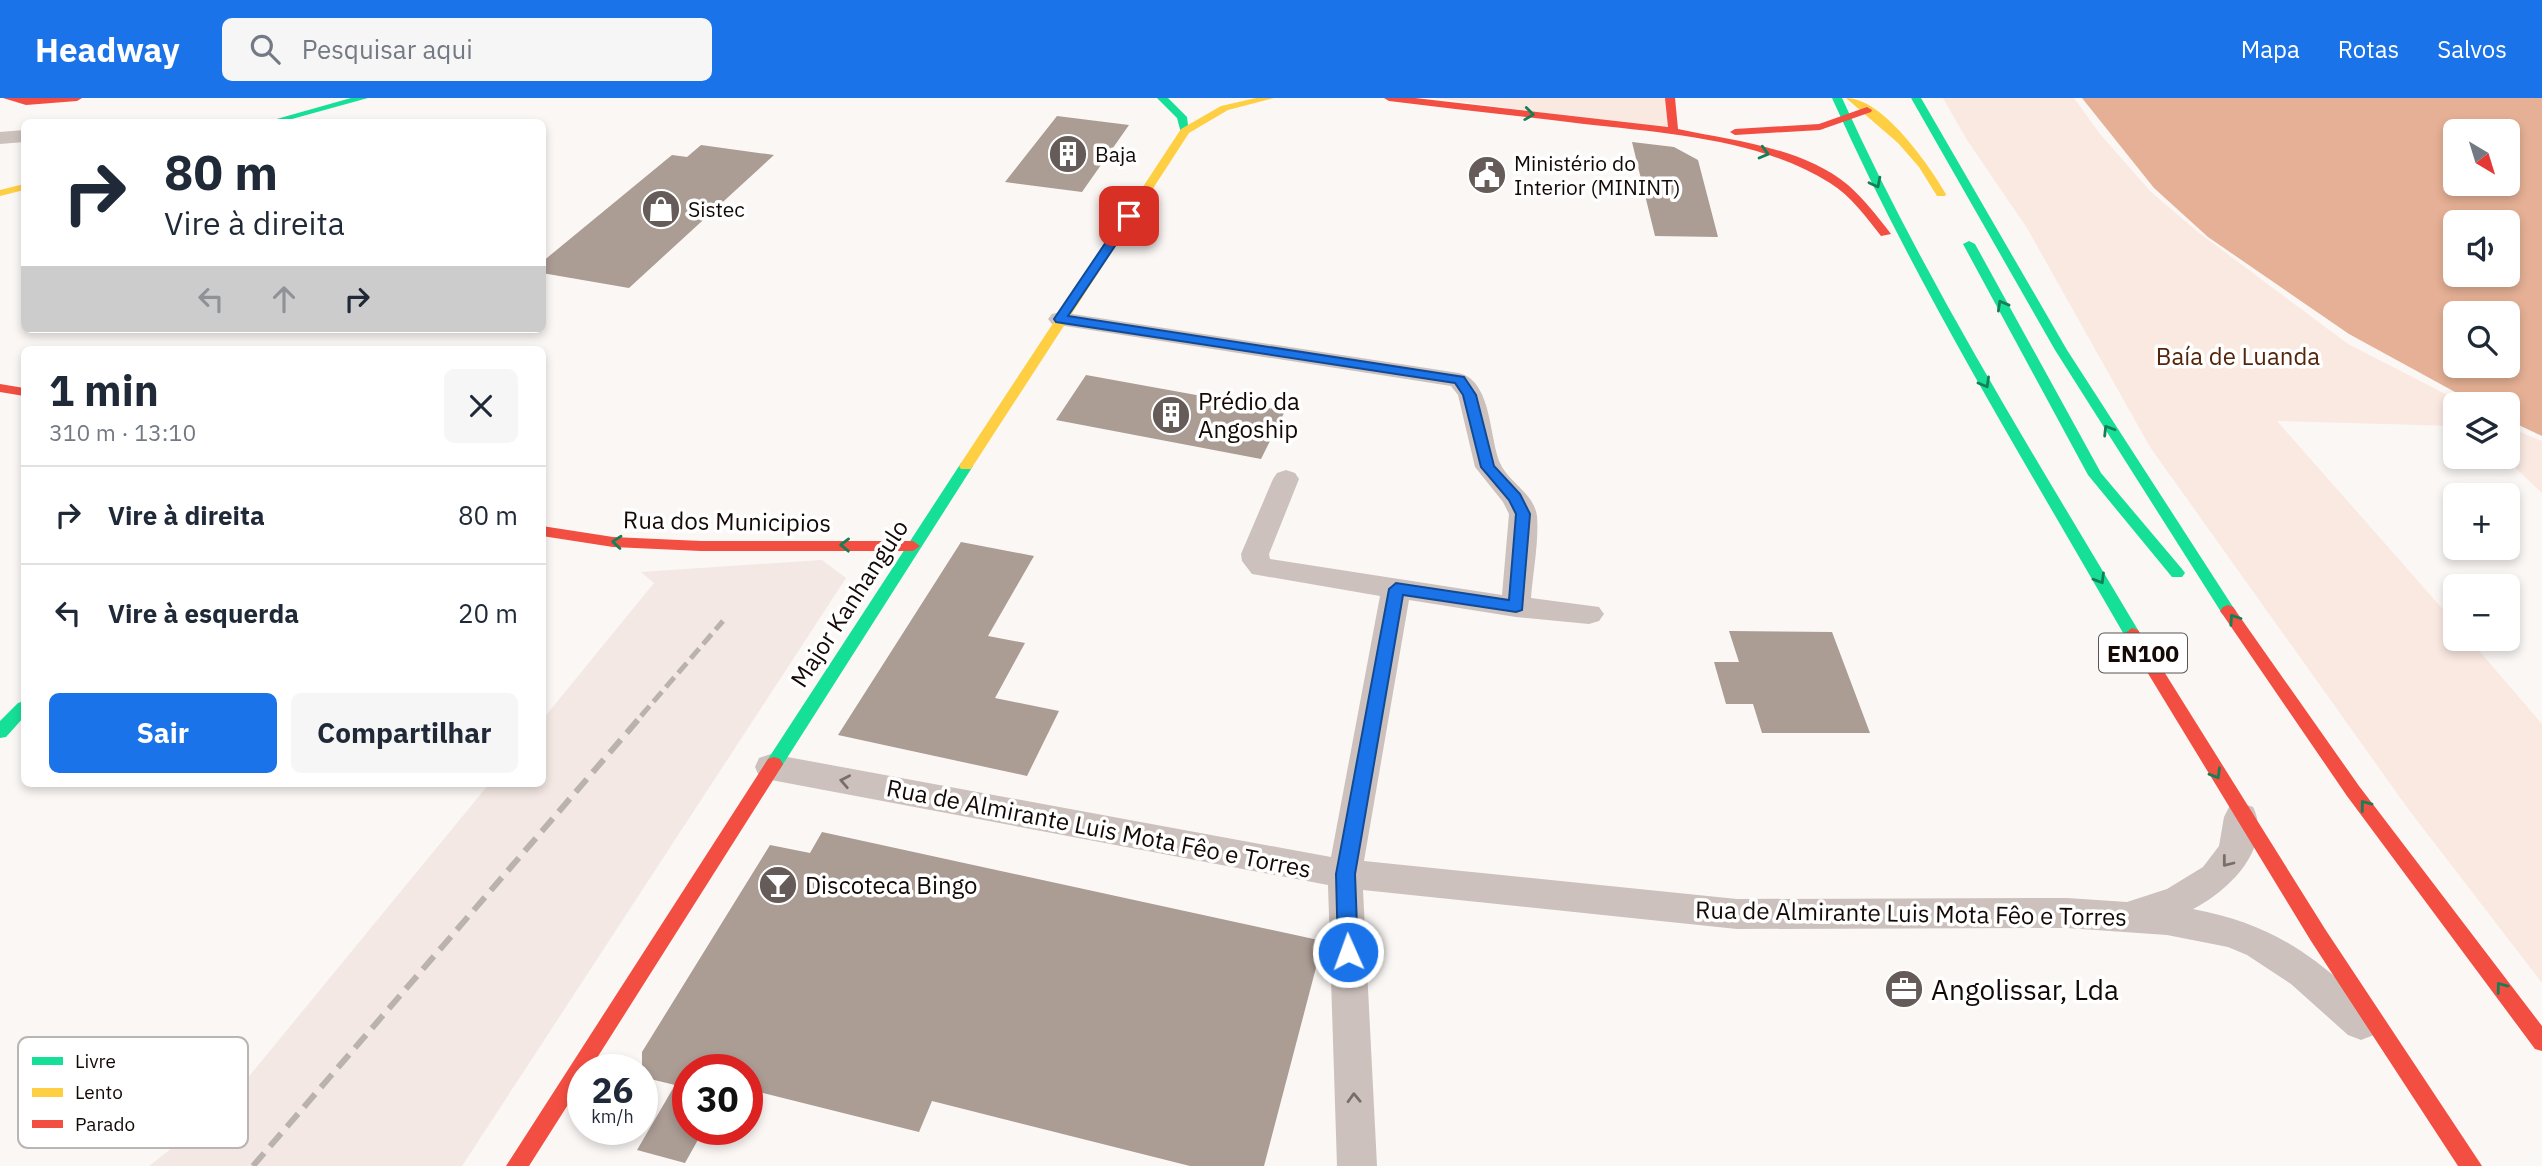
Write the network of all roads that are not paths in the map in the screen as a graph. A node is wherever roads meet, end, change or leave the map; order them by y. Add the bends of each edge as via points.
1 (8, 98) edge
2 (77, 98) edge
3 (363, 98) edge
4 (1162, 98) edge
5 (1389, 98) edge
6 (1670, 98) edge
7 (1837, 98) edge
8 (1851, 98) edge
9 (1883, 98) edge
10 (1916, 98) edge
11 (1259, 99) edge
12 (1189, 100) edge
13 (1868, 109) junction
14 (282, 119) edge
15 (1846, 121) junction
16 (1185, 131) junction
17 (1674, 131) junction
18 (21, 136) edge
19 (0, 138) edge
20 (21, 188) edge
21 (0, 193) edge
22 (1950, 209) dead end
23 (1963, 233) dead end
24 (1933, 294) junction
25 (1060, 319) junction
26 (0, 388) edge
27 (21, 392) edge
28 (1286, 479) dead end
29 (546, 532) edge
30 (913, 546) junction
31 (1396, 589) junction
32 (2190, 589) dead end
33 (1516, 607) junction
34 (2207, 610) dead end
35 (1589, 614) dead end
36 (21, 710) edge
37 (0, 732) edge
38 (2328, 755) junction
39 (771, 767) junction
40 (2242, 817) junction
41 (1345, 874) junction
42 (2125, 917) junction
43 (2542, 1042) edge
44 (2392, 1051) junction
45 (517, 1166) edge
46 (1357, 1166) edge
47 (2471, 1166) edge

1 - 2 main road via 26,102
3 - 14 main road
4 - 16 main road via 1182,117
5 -> 17 main road
6 - 17 main road
7 - 15 main road, EN100
8 - 13 main road
9 - 13 main road
38 -> 10 main road via 2128,462
11 - 12 main road
11 - 16 main road, Major Kanhangulo via 1199,120
13 - 15 main road
13 - 22 main road via 1894,127 1923,160
15 - 17 main road via 1785,131
15 -> 24 main road, EN100
16 - 25 main road, Major Kanhangulo
17 -> 24 main road via 1789,160 1832,179 1854,195
18 - 19 street
20 - 21 main road
32 -> 23 main road via 2095,475
24 -> 40 main road, EN100
25 - 30 main road, Major Kanhangulo
25 - 33 street via 1459,380 1470,395 1488,467 1523,514
26 - 27 main road
28 - 31 street via 1255,554 1262,567
30 -> 29 main road, Rua dos Municipios via 701,546 613,542
30 - 39 main road, Major Kanhangulo
31 - 33 street
31 - 41 street
33 - 35 street
34 - 38 main road
36 - 37 main road
43 -> 38 main road
41 -> 39 street, Rua de Almirante Luis Mota Fêo e Torres
39 - 45 main road, Major Kanhangulo
40 -> 42 street via 2235,852 2215,878 2192,895
40 - 44 main road, EN100
41 - 42 street, Rua de Almirante Luis Mota Fêo e Torres via 1737,914 2067,913
46 -> 41 street
42 - 44 street, Rua de Almirante Luis Mota Fêo e Torres via 2231,932 2260,944 2304,972
44 - 47 main road, EN100

